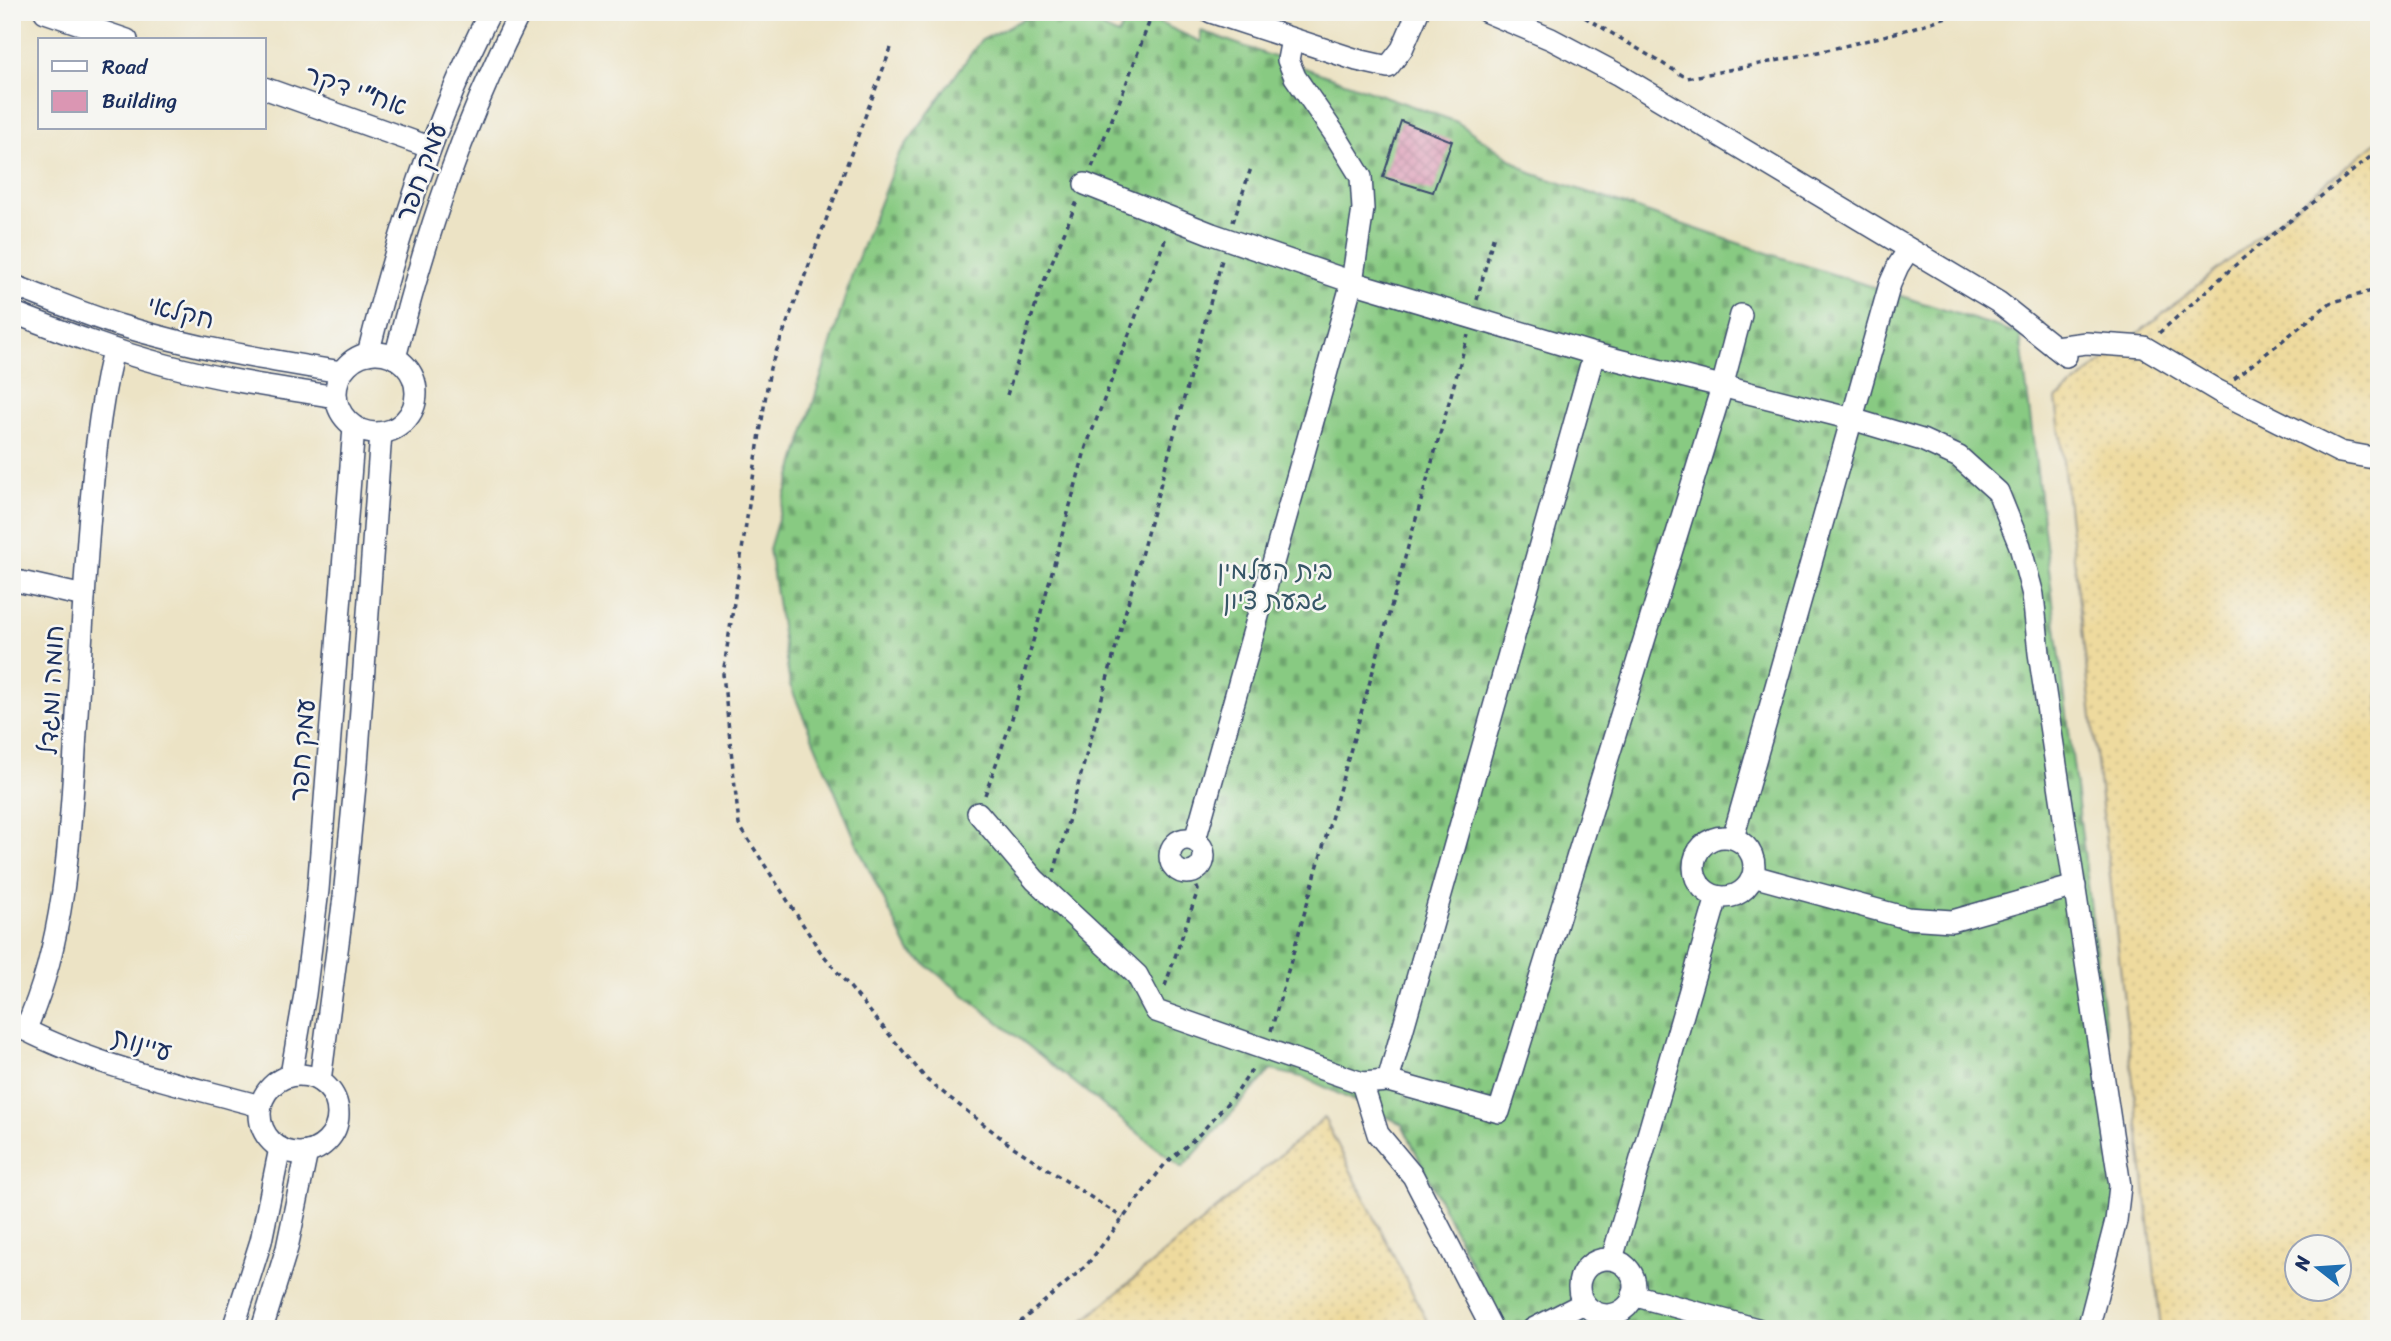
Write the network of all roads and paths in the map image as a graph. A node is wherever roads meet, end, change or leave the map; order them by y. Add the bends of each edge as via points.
1 (45, 12) edge
2 (490, 12) edge
3 (520, 12) edge
4 (1211, 12) edge
5 (1418, 12) edge
6 (1487, 12) edge
7 (1576, 12) edge
8 (1961, 12) edge
9 (121, 38) edge
10 (1292, 39) junction
11 (891, 48) dead end
12 (266, 89) edge
13 (429, 147) junction
14 (2379, 150) edge
15 (1251, 167) dead end
16 (1085, 184) dead end
17 (1173, 219) junction
18 (1494, 234) dead end
19 (1228, 240) junction
20 (1909, 249) junction
21 (1352, 282) junction
22 (12, 285) edge
23 (2379, 289) edge
24 (12, 312) edge
25 (1741, 315) dead end
26 (1472, 319) junction
27 (2144, 346) junction
28 (113, 350) junction
29 (368, 354) junction
30 (1594, 354) junction
31 (395, 358) junction
32 (341, 372) junction
33 (1723, 387) junction
34 (2218, 391) junction
35 (336, 397) junction
36 (1852, 419) junction
37 (354, 427) junction
38 (381, 433) junction
39 (2379, 459) edge
40 (12, 580) edge
41 (84, 596) junction
42 (978, 813) joint
43 (1733, 838) junction
44 (1190, 872) joint
45 (1753, 876) junction
46 (2075, 886) junction
47 (1048, 892) junction
48 (1717, 897) junction
49 (1156, 1011) junction
50 (18, 1026) edge
51 (1266, 1048) junction
52 (291, 1075) junction
53 (320, 1081) junction
54 (1388, 1081) junction
55 (1362, 1083) junction
56 (260, 1106) junction
57 (280, 1148) junction
58 (307, 1152) junction
59 (1123, 1218) junction
60 (1612, 1259) junction
61 (1633, 1296) junction
62 (1584, 1303) junction
63 (233, 1329) edge
64 (262, 1329) edge
65 (1012, 1329) edge
66 (1492, 1329) edge
67 (1533, 1329) edge
68 (1756, 1329) edge
69 (2088, 1329) edge

1 - 9 street
2 - 13 street, עמק חפר
3 - 31 street, עמק חפר via 458,148
4 - 10 street
5 - 10 street via 1402,49 1388,67
6 - 20 street via 1552,39 1619,75
7 - 8 path via 1687,78 1896,34
10 - 21 street via 1289,60 1295,77 1361,177 1363,209
11 - 59 path via 770,368 723,674 739,825 820,951 927,1080 1009,1144
12 - 13 street, אח"י דקר
13 - 29 street, עמק חפר via 404,219
14 - 27 path via 2241,260
15 - 19 path
16 - 17 street
17 - 19 street
17 - 42 path via 1086,447 1010,722
18 - 26 path
19 - 21 street
19 - 47 path
20 - 27 street via 1998,302 2060,352 2086,344
20 - 36 street via 1890,284
21 - 26 street
21 - 44 street via 1195,841 1178,840 1170,853 1175,868
22 - 32 street, חקלאי via 120,326 240,355
23 - 34 path via 2330,303
24 - 28 street, חקלאי
25 - 33 street
26 - 30 street
26 - 51 path
27 - 34 street
28 - 35 street, חקלאי via 233,381
28 - 41 street, חומה ומגדל via 96,434
29 - 31 street
29 - 32 street via 357,357
30 - 33 street
30 - 54 street
31 - 38 street via 411,374 416,389 414,405 406,419
32 - 35 street
33 - 36 street
33 - 54 street via 1499,1112
34 - 39 street via 2340,452
35 - 37 street via 340,412
36 - 43 street
36 - 46 street via 1922,440 1959,457 1998,492 2020,546 2032,595
37 - 38 street
37 - 52 street, עמק חפר via 318,890
38 - 53 street, עמק חפר via 354,791
40 - 41 street
41 - 50 street, חומה ומגדל via 71,817 60,905 36,1005
42 - 47 street
43 - 45 street via 1751,853
43 - 48 street via 1714,839 1695,859 1701,887
44 - 49 path via 1198,890
45 - 46 street via 1907,918 1952,921
45 - 48 street via 1735,896
46 - 69 street via 2120,1186 2116,1221
47 - 49 street via 1137,975
48 - 60 street
49 - 51 street
50 - 56 street, עיינות via 109,1065
51 - 55 street
51 - 59 path via 1238,1091 1198,1136 1165,1164
52 - 53 street
52 - 56 street via 268,1088
53 - 58 street via 334,1095 337,1125 329,1139
54 - 55 street
55 - 66 street via 1378,1134 1413,1176
56 - 57 street via 264,1132
57 - 58 street
57 - 63 street via 261,1241
58 - 64 street via 287,1248
59 - 65 path via 1086,1266
60 - 61 street via 1626,1265 1633,1277
60 - 62 street via 1593,1261 1584,1269 1578,1286
61 - 62 street via 1627,1306 1609,1315 1598,1314
61 - 68 street
62 - 67 street

